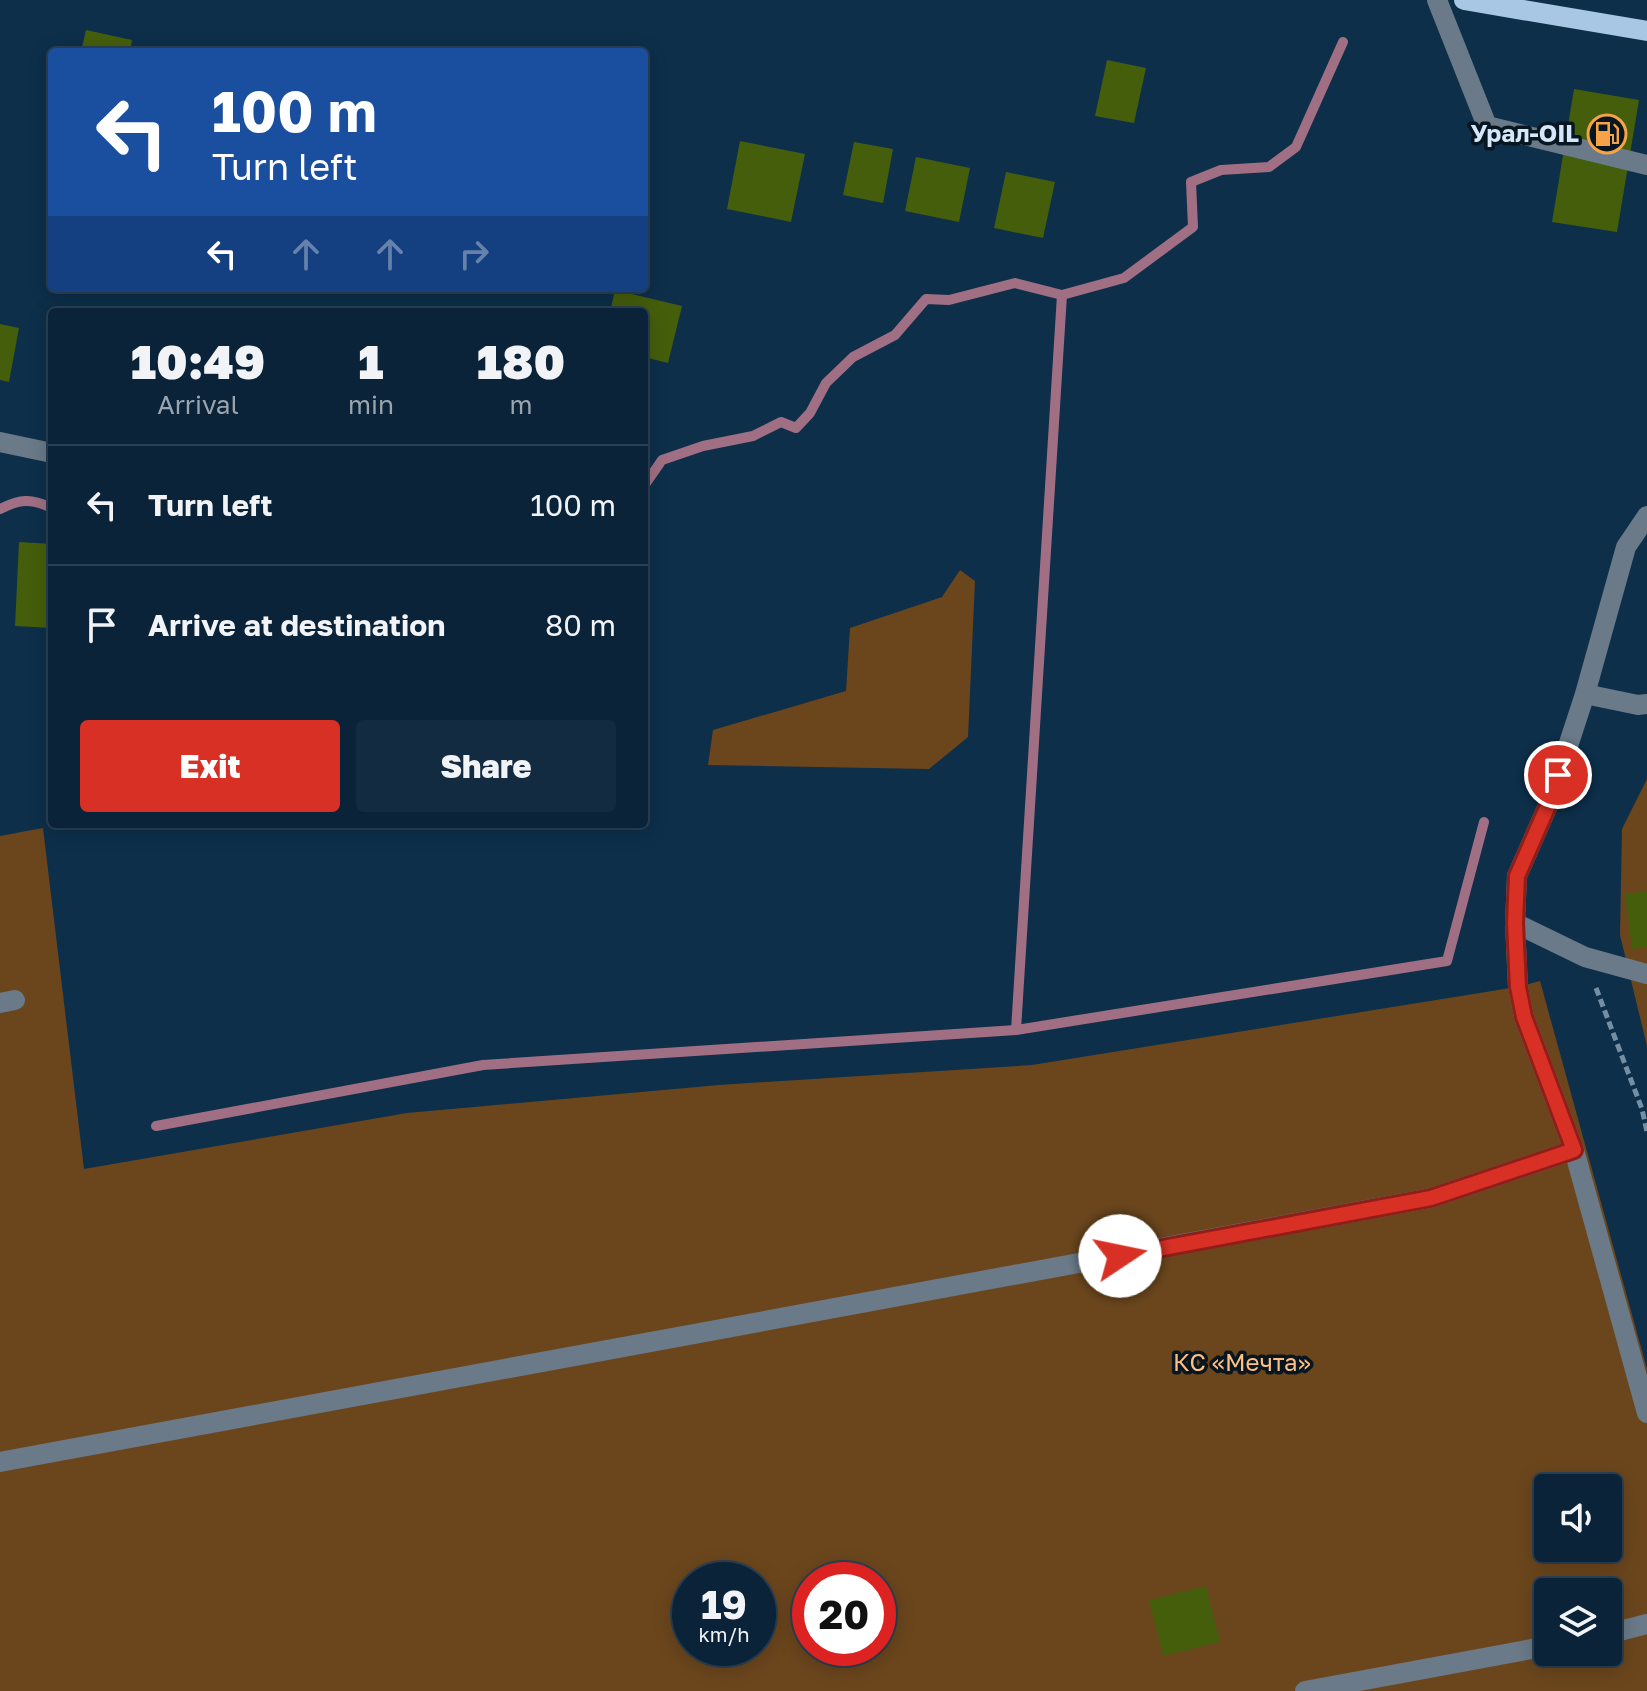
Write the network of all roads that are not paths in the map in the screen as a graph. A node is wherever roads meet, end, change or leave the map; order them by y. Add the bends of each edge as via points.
1 (1437, 0) edge
2 (1464, 0) edge
3 (1647, 31) edge
4 (1647, 165) edge
5 (0, 442) edge
6 (48, 452) edge
7 (1647, 516) edge
8 (1585, 694) junction
9 (1647, 704) edge
10 (1515, 923) junction
11 (1647, 974) edge
12 (1574, 1150) junction
13 (1647, 1413) edge
14 (0, 1462) edge
15 (1647, 1624) edge
16 (1622, 1630) edge
17 (1534, 1649) edge
18 (1305, 1691) edge

1 - 4 street via 1487,126
2 - 3 main road
5 - 6 street
7 - 8 street via 1626,547
8 - 9 street
8 - 10 street via 1550,801 1517,876
10 - 11 street via 1585,957
10 - 12 street via 1524,1017
12 - 13 street
12 - 14 street via 1431,1198
15 - 16 street
17 - 18 street

